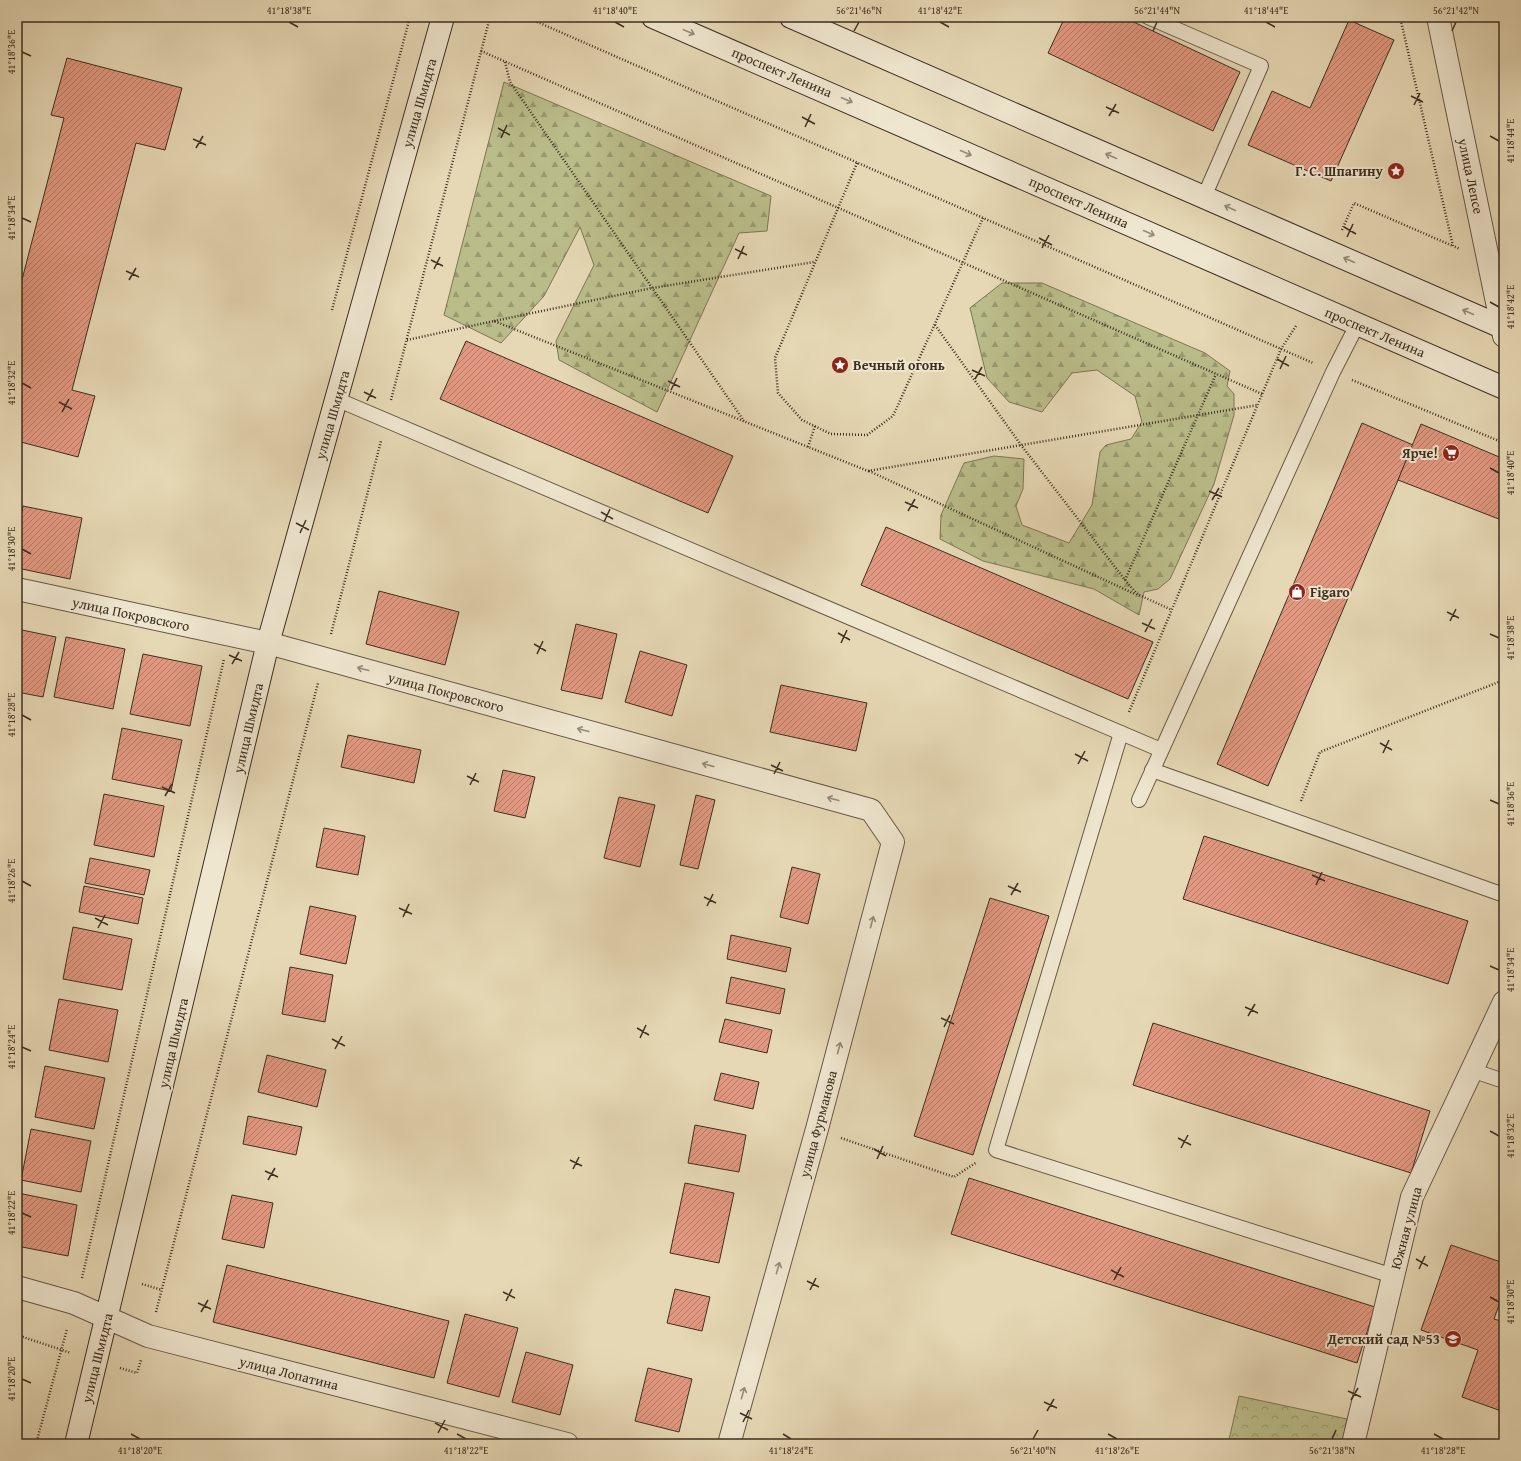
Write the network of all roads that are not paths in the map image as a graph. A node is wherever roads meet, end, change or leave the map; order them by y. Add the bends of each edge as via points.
1 (442, 17) edge
2 (653, 17) edge
3 (791, 17) edge
4 (1148, 17) edge
5 (1438, 17) edge
6 (1204, 197) junction
7 (1357, 324) junction
8 (1504, 329) edge
9 (1504, 388) edge
10 (336, 399) junction
11 (17, 589) edge
12 (268, 643) junction
13 (1121, 733) junction
14 (1161, 750) junction
15 (1152, 770) junction
16 (1139, 800) dead end
17 (871, 810) joint
18 (1504, 895) edge
19 (1504, 1002) edge
20 (1471, 1070) junction
21 (1504, 1081) edge
22 (1393, 1276) junction
23 (17, 1287) edge
24 (107, 1317) junction
25 (76, 1444) edge
26 (567, 1444) edge
27 (729, 1444) edge
28 (1353, 1444) edge

1 - 10 main road, улица Шмидта
2 -> 7 main road, проспект Ленина
6 -> 3 main road
4 - 6 lane via 1261,66
5 - 8 main road, улица Лепсе
8 -> 6 main road
7 - 9 main road, проспект Ленина
7 - 14 lane
10 - 12 main road, улица Шмидта
10 - 13 lane
11 - 12 main road, улица Покровского
17 -> 12 main road, улица Покровского
12 - 24 main road, улица Шмидта
13 - 14 lane
13 - 22 lane via 996,1150
14 - 15 lane
15 - 16 lane
15 - 18 lane
27 -> 17 main road, улица Фурманова via 817,1129 893,842
19 - 20 main road, Южная улица
20 - 21 lane
20 - 22 main road, Южная улица via 1412,1197
22 - 28 main road, Южная улица
23 - 24 main road, улица Лопатина via 74,1303
24 - 25 main road, улица Шмидта
24 - 26 main road, улица Лопатина via 148,1336

